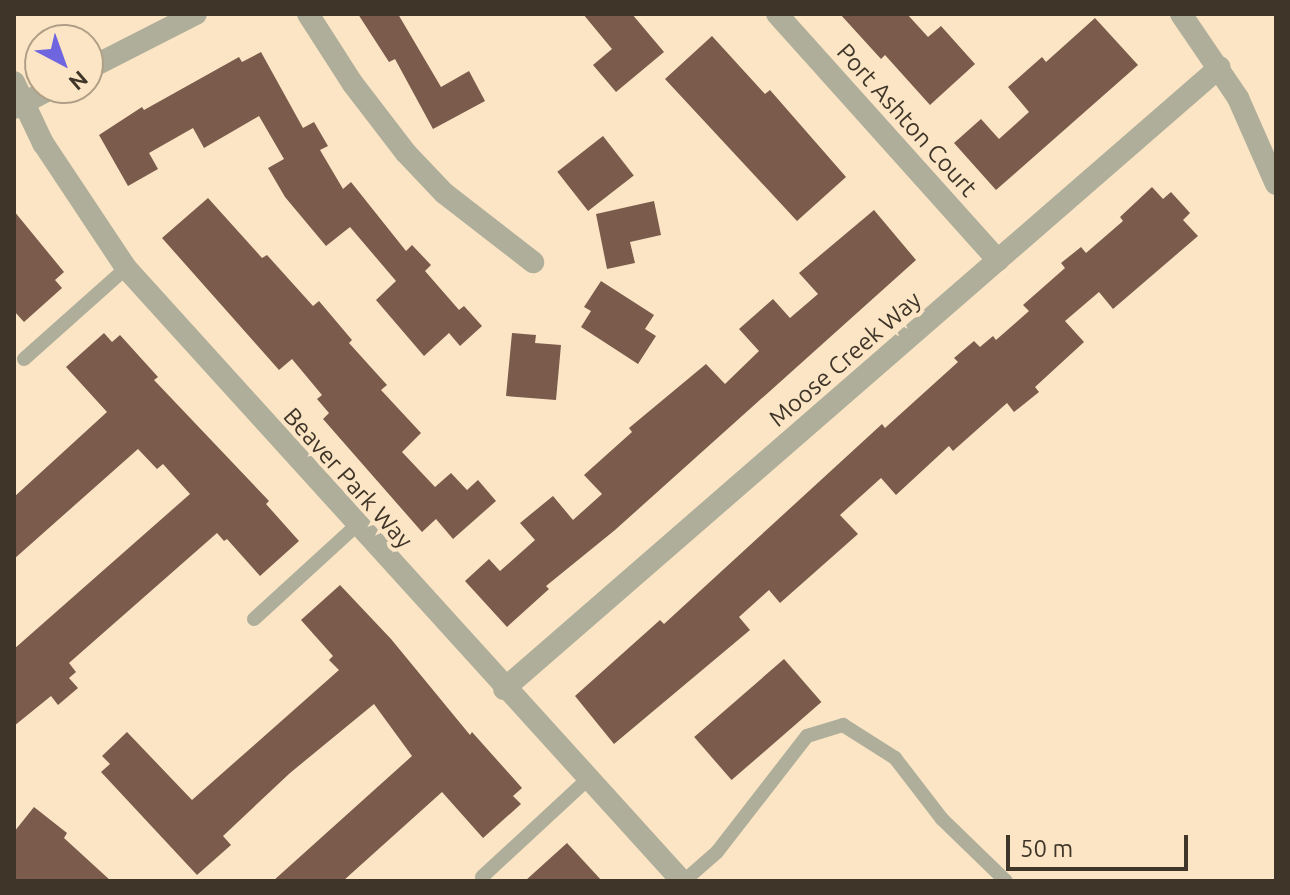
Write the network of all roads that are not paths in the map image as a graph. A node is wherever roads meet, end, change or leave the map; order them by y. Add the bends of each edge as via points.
1 (196, 14) edge
2 (308, 14) edge
3 (777, 14) edge
4 (1181, 14) edge
5 (104, 61) edge
6 (1220, 67) junction
7 (14, 82) edge
8 (19, 106) edge
9 (1276, 184) edge
10 (998, 260) junction
11 (533, 262) dead end
12 (126, 268) junction
13 (24, 359) dead end
14 (356, 526) junction
15 (254, 619) dead end
16 (504, 689) junction
17 (589, 778) junction
18 (482, 877) dead end
19 (683, 881) edge
20 (1006, 881) edge

1 - 5 street
2 - 11 street via 406,153 454,201
3 - 10 street, Port Ashton Court
4 - 6 street
6 - 9 street
6 - 10 street, Moose Creek Way
7 - 8 street, Beaver Park Way
8 - 12 street, Beaver Park Way
10 - 16 street, Moose Creek Way
12 - 13 lane
12 - 14 street, Beaver Park Way
14 - 15 lane
14 - 16 street, Beaver Park Way
16 - 17 street, Beaver Park Way
17 - 18 lane
17 - 19 street, Beaver Park Way
19 - 20 lane via 717,852 807,736 843,725 895,758 942,819

